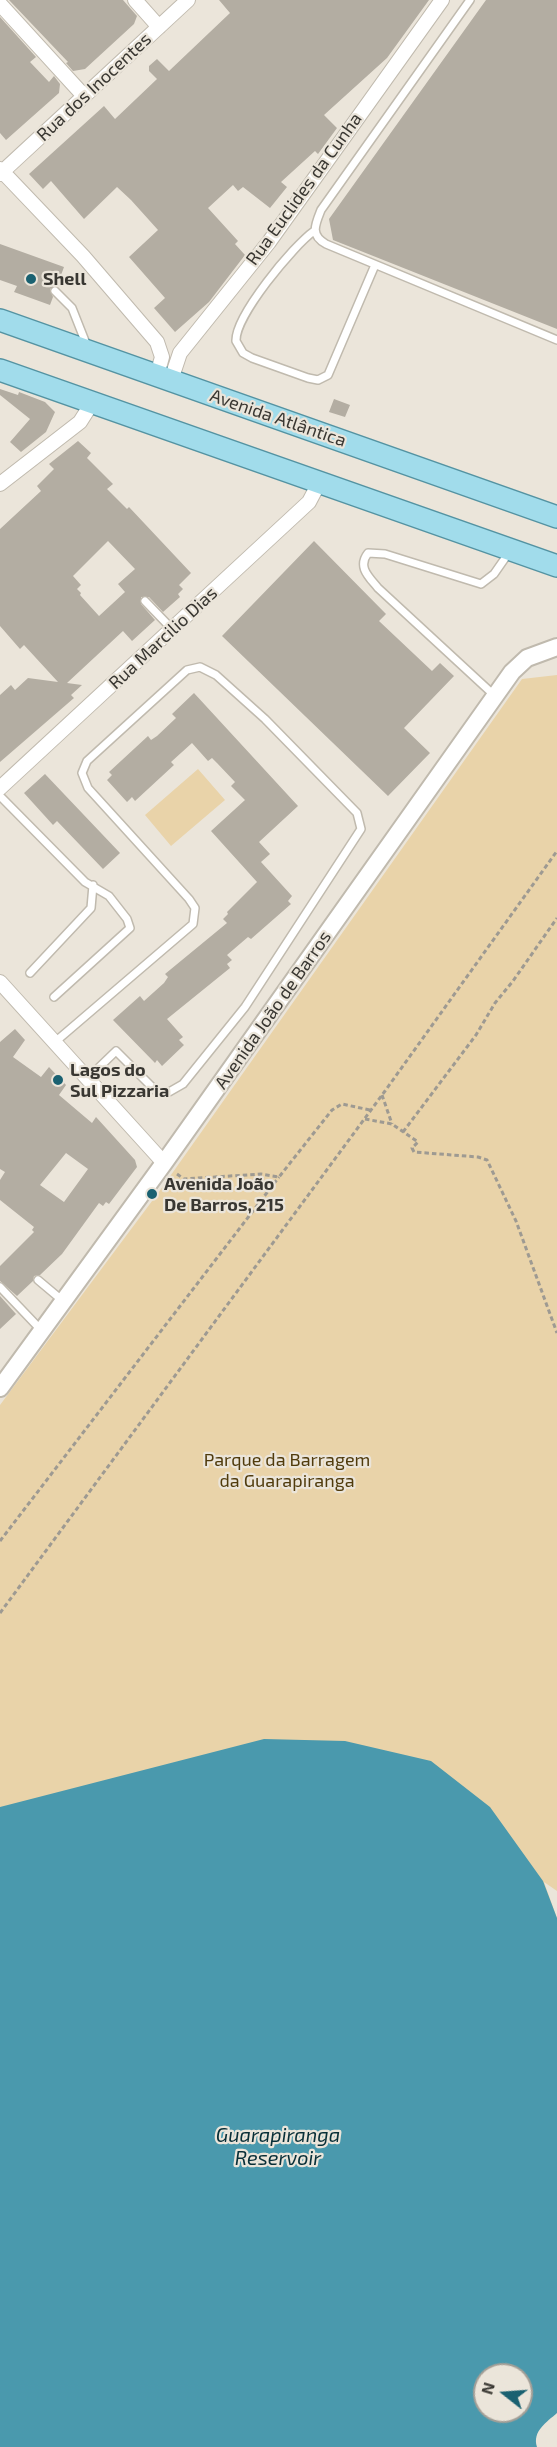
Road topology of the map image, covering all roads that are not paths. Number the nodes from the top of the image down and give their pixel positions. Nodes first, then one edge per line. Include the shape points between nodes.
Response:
1 (135, 0) edge
2 (188, 0) edge
3 (442, 0) edge
4 (470, 0) edge
5 (0, 3) edge
6 (159, 27) junction
7 (84, 96) junction
8 (1, 171) edge
9 (314, 231) junction
10 (375, 265) junction
11 (55, 291) dead end
12 (0, 320) edge
13 (557, 340) edge
14 (89, 351) junction
15 (0, 370) edge
16 (164, 378) junction
17 (92, 403) junction
18 (319, 483) junction
19 (0, 484) edge
20 (557, 516) edge
21 (511, 550) junction
22 (557, 566) edge
23 (145, 602) dead end
24 (172, 629) junction
25 (557, 647) edge
26 (495, 696) junction
27 (0, 788) edge
28 (0, 796) edge
29 (93, 885) junction
30 (30, 973) dead end
31 (0, 982) edge
32 (54, 997) dead end
33 (58, 1040) junction
34 (90, 1076) junction
35 (164, 1163) junction
36 (38, 1280) dead end
37 (0, 1287) edge
38 (63, 1301) junction
39 (42, 1331) junction
40 (0, 1388) edge

1 - 6 street
2 - 6 street, Rua dos Inocentes
3 - 16 street, Rua Euclides da Cunha via 269,242
4 - 9 lane via 321,210
5 - 7 street
6 - 7 street, Rua dos Inocentes
7 - 8 street, Rua dos Inocentes
8 - 16 street via 83,256 157,342
9 - 10 lane via 316,239
9 - 10 lane via 287,255 239,323 236,341 243,353 308,378 318,380 328,375
10 - 13 lane
11 - 14 lane via 72,308
12 - 14 main road, Avenida Atlântica
14 - 16 main road, Avenida Atlântica
15 - 17 main road
16 - 20 main road, Avenida Atlântica
17 - 18 main road
17 - 19 street via 80,422
18 - 21 main road
18 - 24 street, Rua Marcilio Dias via 309,502
21 - 22 main road
21 - 26 lane via 494,574 481,584 386,554 368,553 363,564 364,572 400,609
23 - 24 lane
24 - 27 street, Rua Marcilio Dias
25 - 26 street, Avenida João de Barros via 527,658
26 - 35 street, Avenida João de Barros
28 - 29 lane via 85,882
29 - 30 lane via 92,908
29 - 32 lane via 109,896 127,919 129,928
31 - 33 street
33 - 34 street
33 - 34 lane via 193,924 195,908 189,899 88,788 82,773 87,760 187,670 206,669 265,719 357,813 361,829 245,1007 183,1084 169,1092 157,1092 116,1051
34 - 35 street
35 - 38 street, Avenida João de Barros
36 - 38 lane
37 - 39 lane
38 - 39 street, Avenida João de Barros
39 - 40 street, Avenida João de Barros

